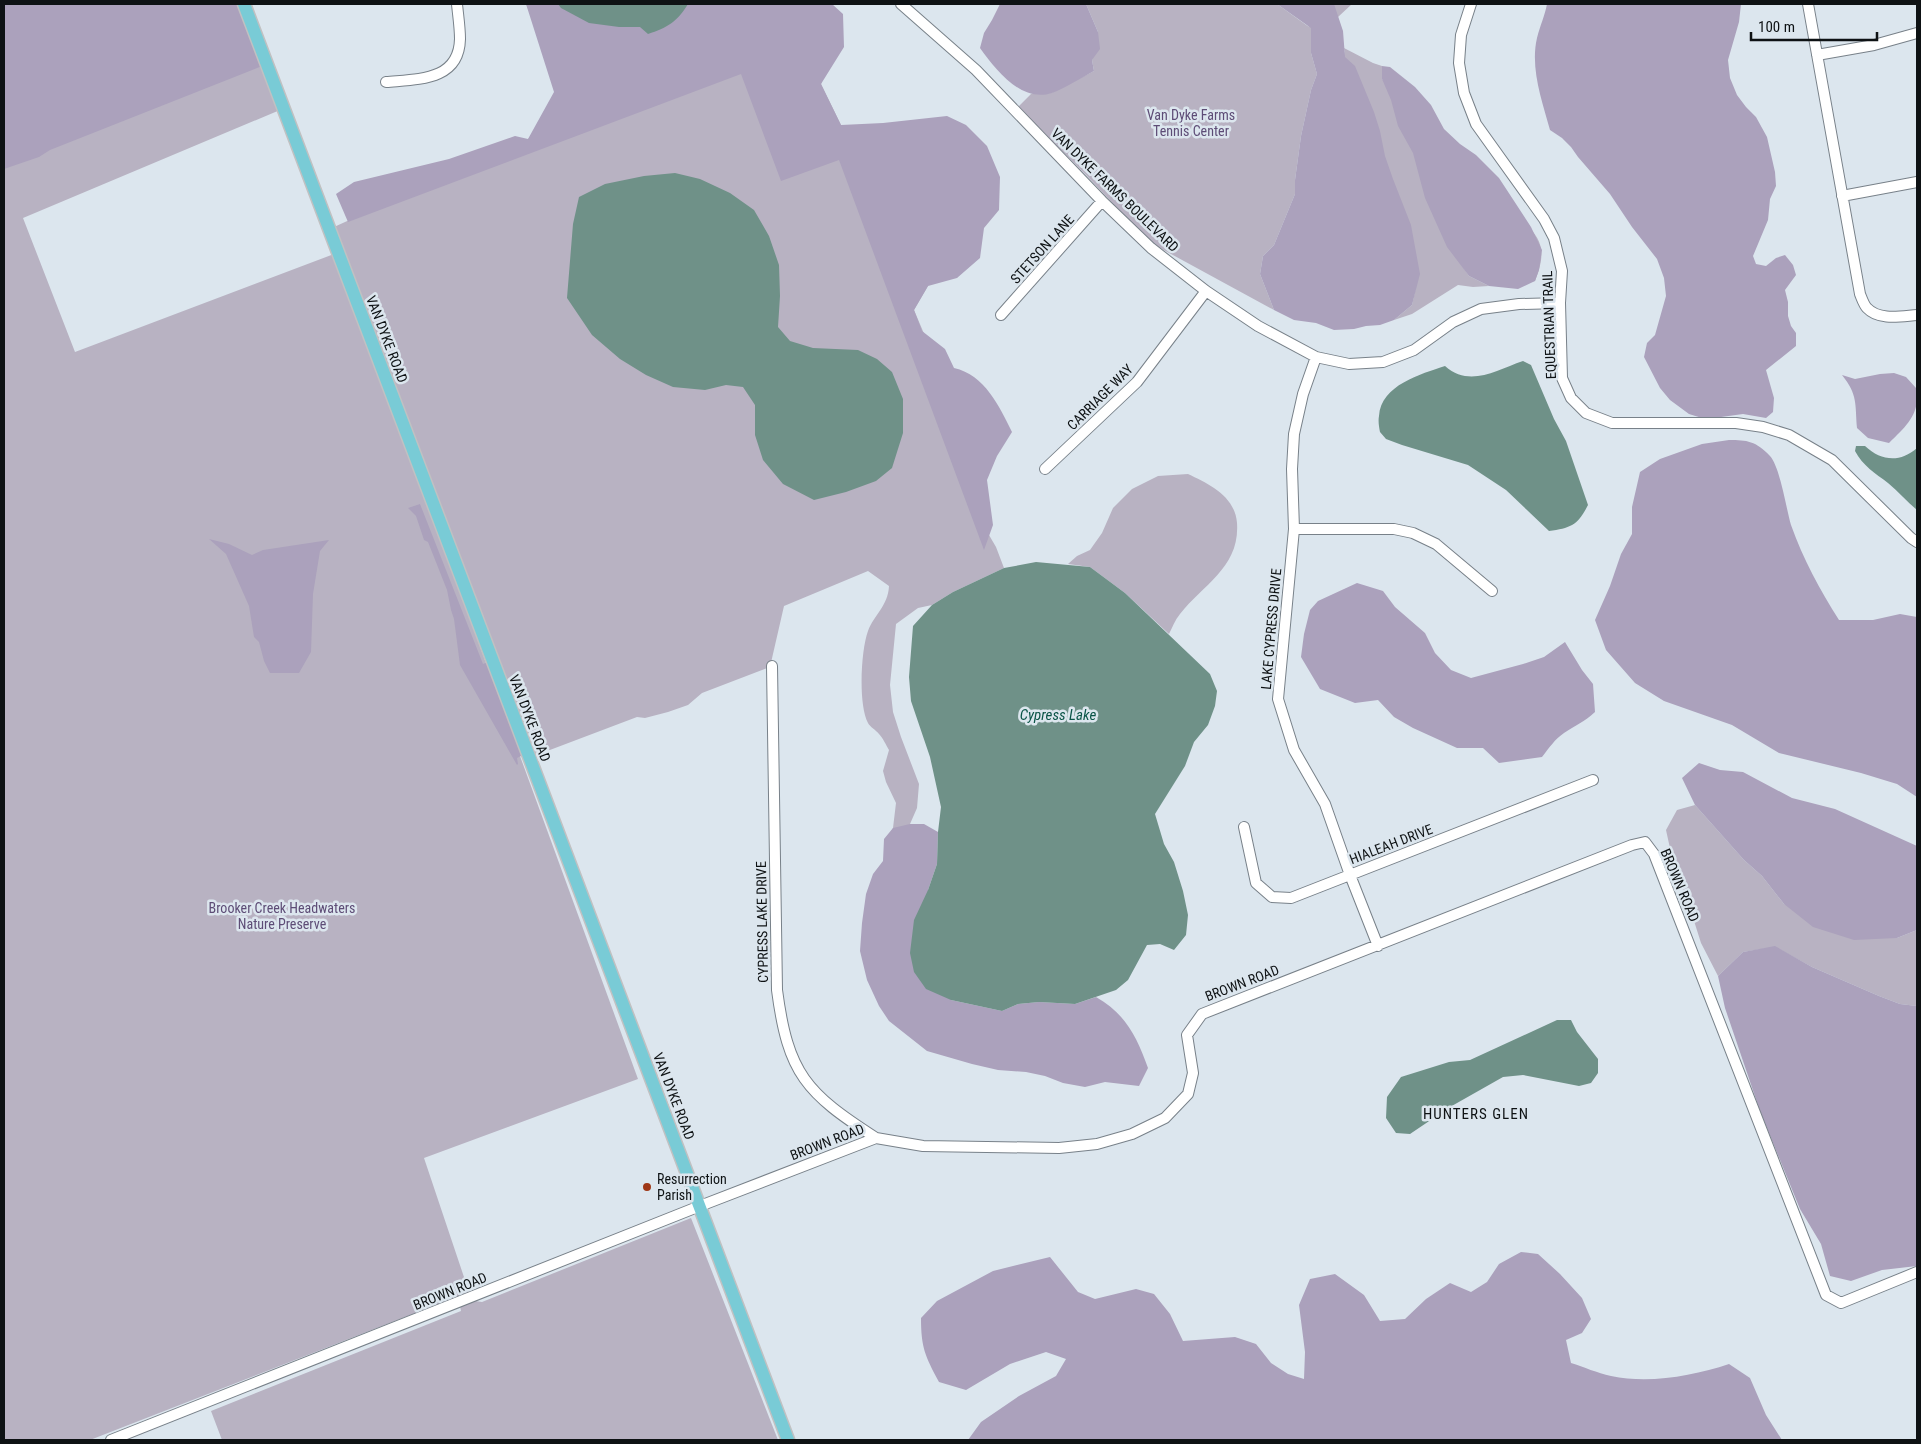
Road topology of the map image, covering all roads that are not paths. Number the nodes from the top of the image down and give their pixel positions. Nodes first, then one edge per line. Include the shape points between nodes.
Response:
1 (244, 4) edge
2 (457, 4) edge
3 (901, 4) edge
4 (1471, 4) edge
5 (1808, 4) edge
6 (1917, 33) edge
7 (1817, 55) junction
8 (386, 82) dead end
9 (1917, 182) edge
10 (1842, 196) junction
11 (1102, 201) junction
12 (1206, 291) junction
13 (1560, 303) junction
14 (1917, 314) edge
15 (1001, 315) dead end
16 (1316, 358) junction
17 (1045, 469) dead end
18 (1294, 529) junction
19 (1917, 542) edge
20 (1492, 591) dead end
21 (772, 666) dead end
22 (1593, 780) dead end
23 (1244, 827) dead end
24 (1350, 875) junction
25 (1378, 946) junction
26 (876, 1138) junction
27 (700, 1206) junction
28 (1917, 1272) edge
29 (111, 1440) edge
30 (788, 1440) edge

1 - 27 main road, VAN DYKE ROAD
2 - 8 street via 460,40 456,57 448,68 435,77
3 - 11 street, VAN DYKE FARMS BOULEVARD via 976,70
4 - 13 street, EQUESTRIAN TRAIL via 1461,35 1459,63 1464,94 1476,124 1554,238 1562,271
5 - 7 street
6 - 7 street
7 - 10 street
9 - 10 street
10 - 14 street via 1860,294 1867,308 1887,316
11 - 12 street, VAN DYKE FARMS BOULEVARD via 1151,248
11 - 15 street, STETSON LANE
12 - 16 street, VAN DYKE FARMS BOULEVARD via 1258,326
12 - 17 street, CARRIAGE WAY via 1137,382
13 - 16 street, VAN DYKE FARMS BOULEVARD via 1481,309 1453,322 1414,350 1383,362 1349,364
13 - 19 street, EQUESTRIAN TRAIL via 1562,378 1571,398 1586,413 1612,422 1736,423 1789,435 1832,460
16 - 18 street, LAKE CYPRESS DRIVE via 1294,434
18 - 20 street via 1394,529 1413,533 1436,544
18 - 24 street, LAKE CYPRESS DRIVE via 1278,699 1294,750 1325,804
21 - 26 street, CYPRESS LAKE DRIVE via 777,990 781,1023 793,1062 804,1080 835,1110
22 - 24 street, HIALEAH DRIVE
23 - 24 street, HIALEAH DRIVE via 1256,883 1272,897 1291,898
24 - 25 street, LAKE CYPRESS DRIVE
25 - 26 street, BROWN ROAD via 1202,1014 1187,1035 1193,1073 1188,1094 1165,1118 1132,1134 1097,1144 1059,1148 923,1146
25 - 28 street, BROWN ROAD via 1645,842 1654,854 1826,1295 1841,1303
26 - 27 street, BROWN ROAD
27 - 29 street, BROWN ROAD
27 - 30 main road, VAN DYKE ROAD

